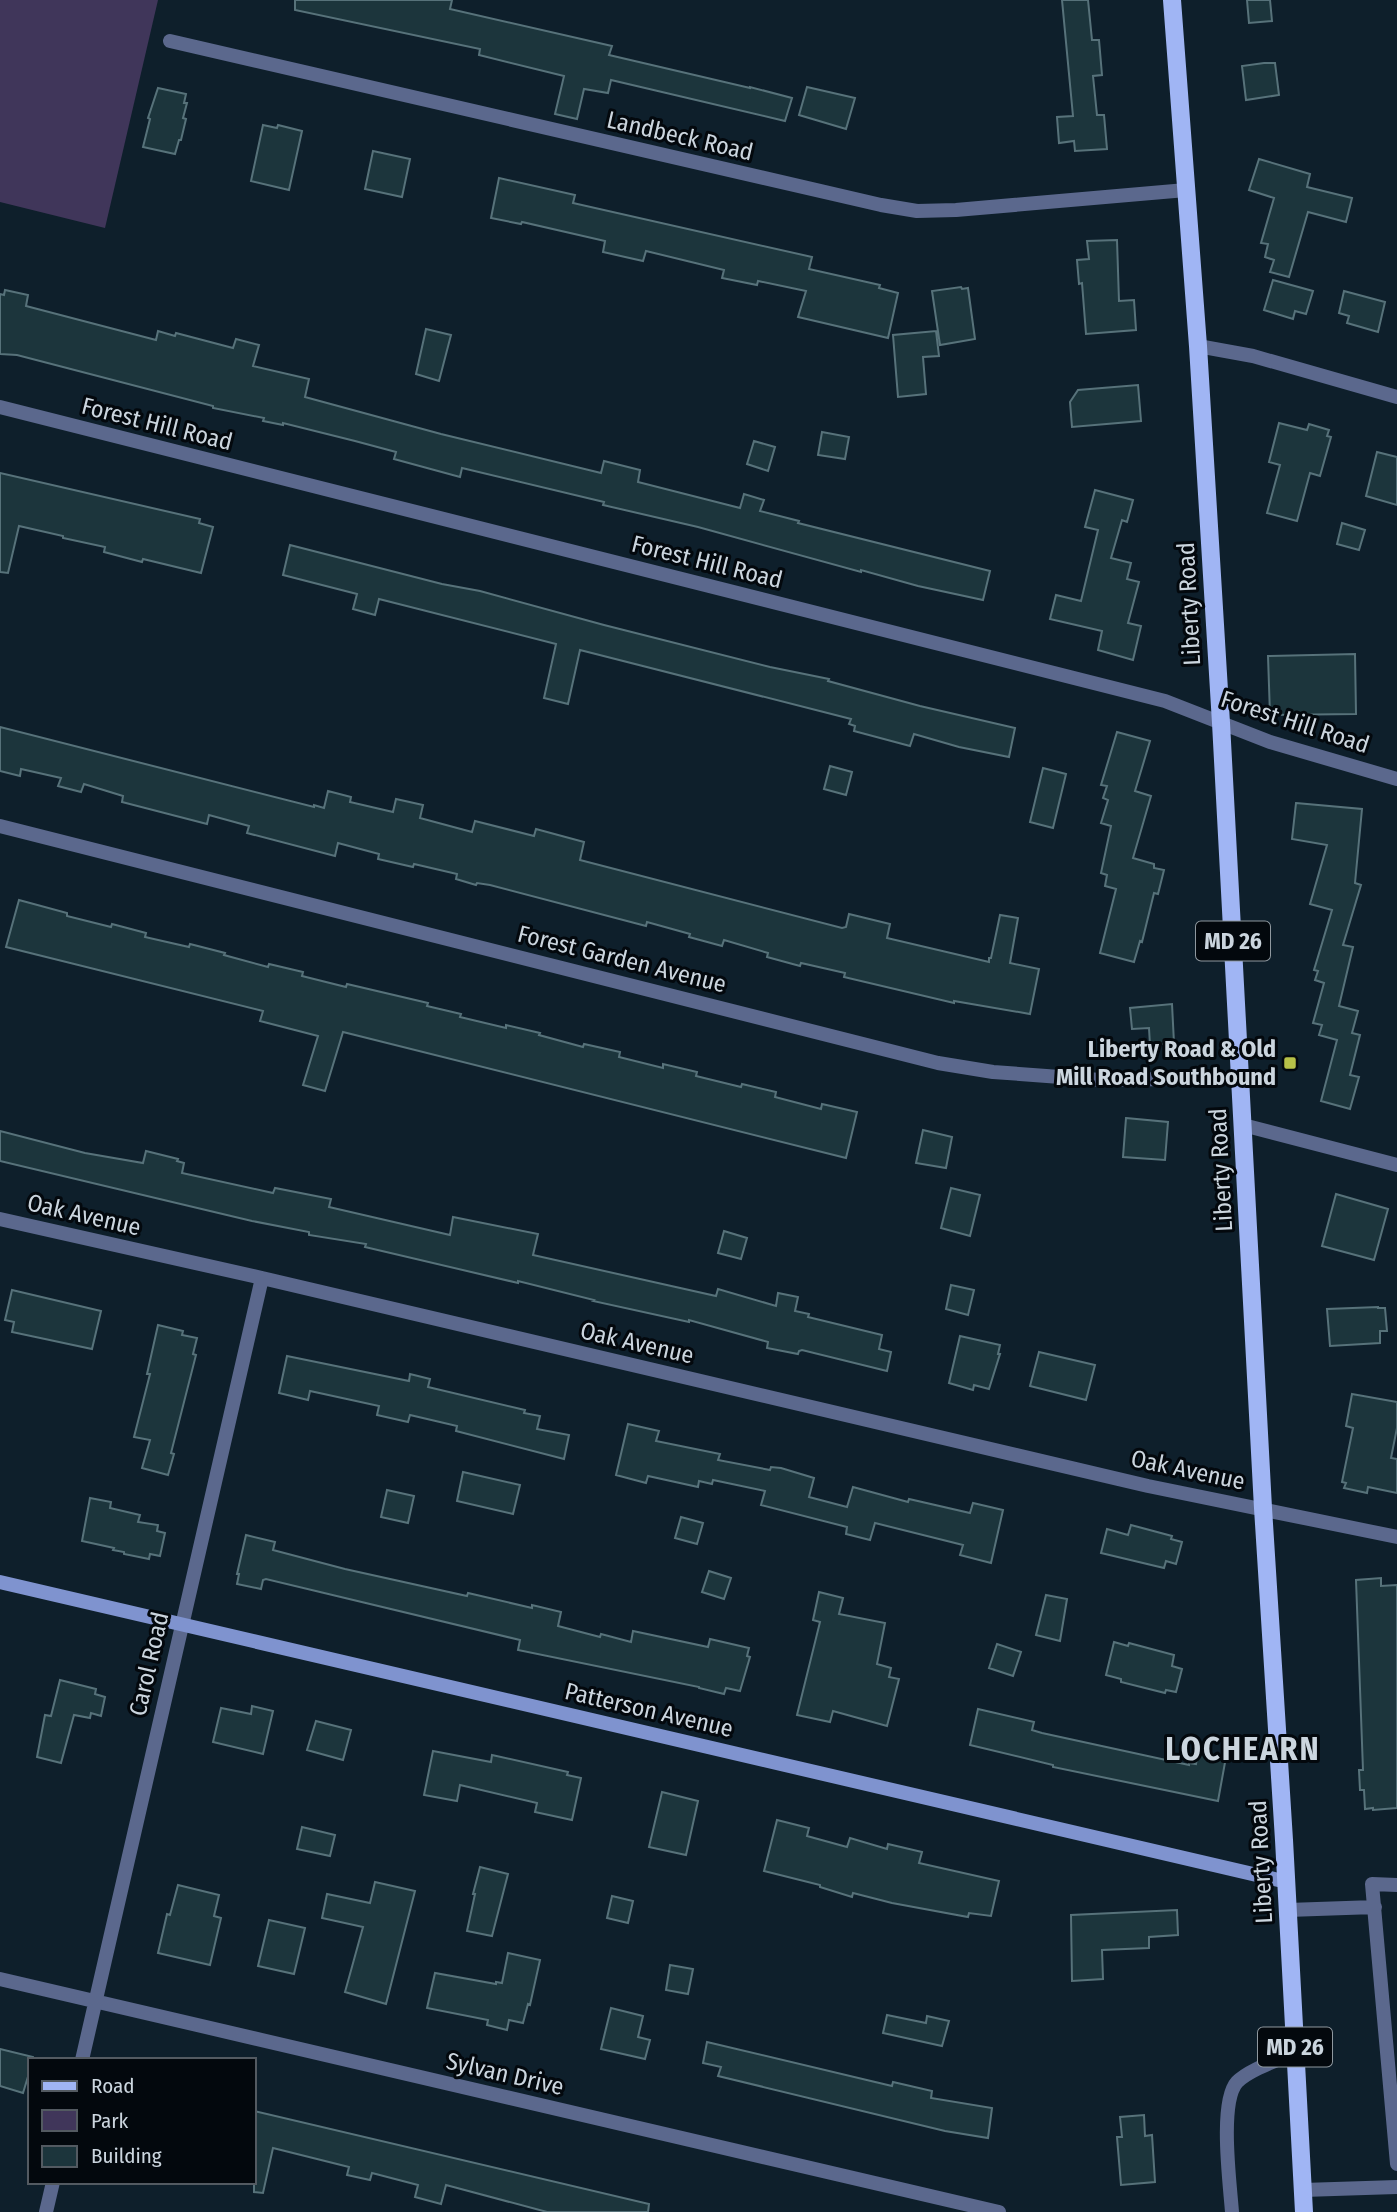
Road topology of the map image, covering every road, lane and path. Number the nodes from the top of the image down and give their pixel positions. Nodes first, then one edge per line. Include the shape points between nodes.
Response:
1 (1172, 0) edge
2 (170, 41) dead end
3 (1186, 190) junction
4 (1198, 346) junction
5 (1397, 397) edge
6 (0, 407) edge
7 (1221, 723) junction
8 (1397, 779) edge
9 (0, 826) edge
10 (1240, 1078) junction
11 (1243, 1125) junction
12 (1397, 1165) edge
13 (0, 1219) edge
14 (262, 1278) junction
15 (1263, 1508) junction
16 (1397, 1537) edge
17 (0, 1582) edge
18 (181, 1625) junction
19 (1287, 1882) junction
20 (1397, 1885) edge
21 (1375, 1907) junction
22 (1288, 1910) junction
23 (0, 1979) edge
24 (96, 2002) junction
25 (1296, 2052) junction
26 (82, 2058) edge
27 (1397, 2155) edge
28 (53, 2184) edge
29 (1397, 2187) edge
30 (1303, 2190) junction
31 (46, 2212) edge
32 (999, 2212) edge
33 (1232, 2212) edge
34 (1304, 2212) edge

1 - 3 main road, Liberty Road / MD 26
2 - 3 street, Landbeck Road via 917,211
3 - 4 main road, Liberty Road / MD 26
4 - 5 street via 1253,356
4 - 7 main road, Liberty Road / MD 26
6 - 7 street, Forest Hill Road via 1165,701
7 - 8 street, Forest Hill Road
7 - 10 main road, Liberty Road / MD 26
9 - 10 street, Forest Garden Avenue via 938,1063 1088,1079
10 - 11 main road, Liberty Road / MD 26
11 - 12 street
11 - 15 main road, Liberty Road / MD 26
13 - 14 street, Oak Avenue
14 - 15 street, Oak Avenue via 1148,1486
14 - 18 street, Carol Road
15 - 16 street, Oak Avenue
15 - 19 main road, Liberty Road / MD 26
17 - 18 main road, Patterson Avenue
18 - 19 main road, Patterson Avenue
18 - 24 street, Carol Road
19 - 22 main road, Liberty Road / MD 26
20 - 21 street via 1373,1884
21 - 22 street
21 - 27 street
22 - 25 main road, Liberty Road / MD 26
23 - 24 street, Sylvan Drive
24 - 26 street, Carol Road
24 - 32 street, Sylvan Drive
25 - 30 main road, Liberty Road / MD 26
25 - 33 street via 1244,2076 1235,2085 1227,2121
28 - 31 street
29 - 30 street
30 - 34 main road, Liberty Road / MD 26

